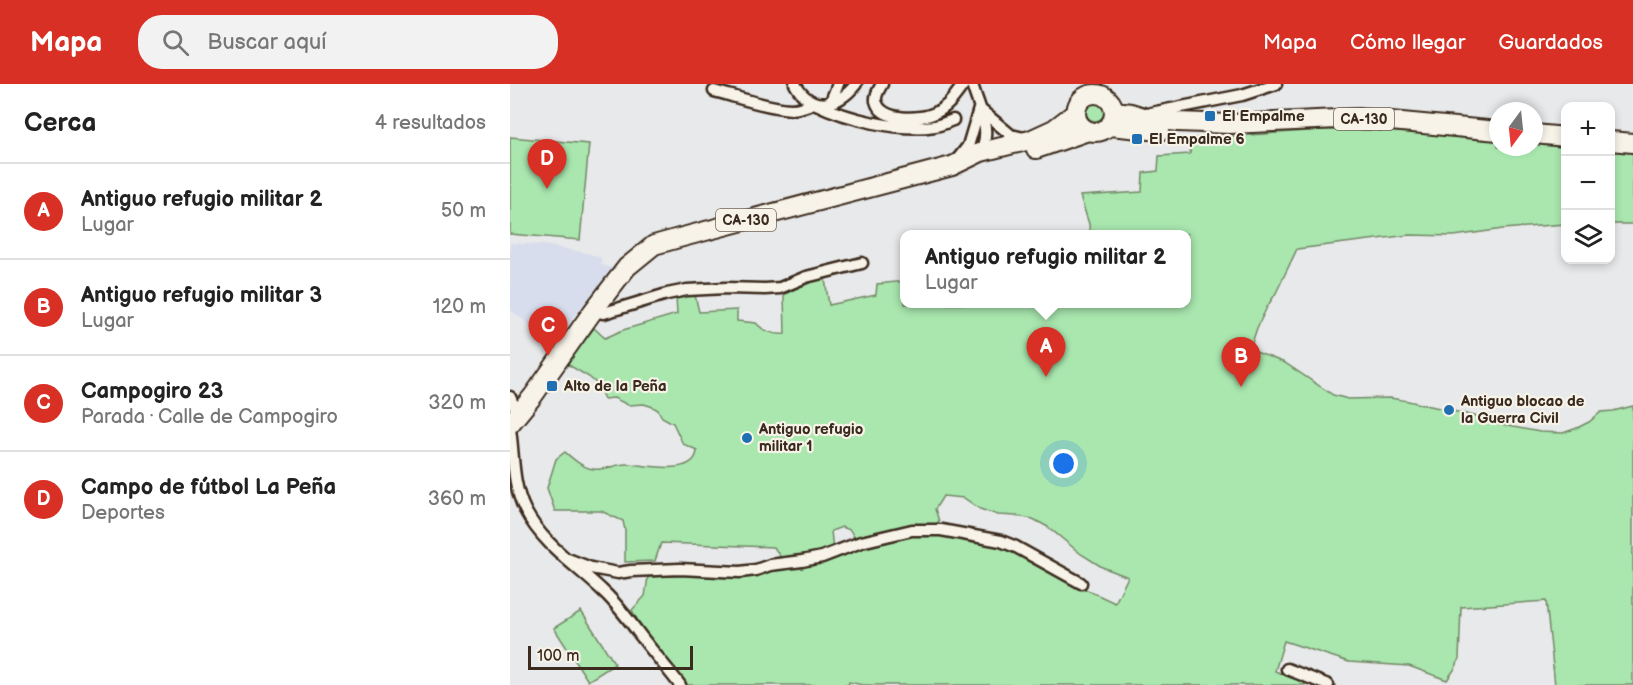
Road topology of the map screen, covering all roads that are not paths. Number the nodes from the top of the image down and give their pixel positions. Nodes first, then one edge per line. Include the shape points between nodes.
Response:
1 (795, 84) edge
2 (838, 84) edge
3 (856, 84) edge
4 (882, 84) edge
5 (964, 84) edge
6 (972, 84) edge
7 (1276, 84) edge
8 (1092, 90) edge
9 (714, 91) dead end
10 (831, 101) junction
11 (814, 103) junction
12 (979, 109) junction
13 (1076, 113) junction
14 (1168, 115) junction
15 (1121, 119) junction
16 (953, 120) dead end
17 (1230, 124) junction
18 (1054, 129) junction
19 (1489, 130) edge
20 (1088, 131) junction
21 (1543, 135) edge
22 (1561, 137) edge
23 (1615, 141) edge
24 (1633, 143) edge
25 (981, 152) junction
26 (958, 166) junction
27 (862, 263) dead end
28 (593, 311) junction
29 (512, 416) edge
30 (565, 558) junction
31 (1081, 583) dead end
32 (1287, 669) dead end
33 (680, 685) edge
34 (1328, 685) edge

1 - 11 street via 801,95
2 - 10 street
3 - 10 street via 842,98
4 - 5 street via 877,93 878,106 911,119 936,113 951,102
6 - 12 street
7 - 14 street
8 - 13 main road, CA-130 via 1078,103
8 - 15 main road, CA-130 via 1108,98
9 - 11 street via 790,109
10 - 11 street
11 - 16 street via 832,112 901,128 936,126
12 - 18 street via 1016,137
12 - 25 street via 986,131
12 - 26 street
13 - 18 main road, CA-130
13 - 20 main road via 1077,120
14 - 15 main road, CA-130
14 - 17 main road, CA-130
15 - 17 main road, CA-130 via 1162,131
15 - 20 main road, CA-130 via 1103,130
17 - 19 main road, CA-130 via 1359,118
18 - 25 main road, CA-130 via 1030,140
20 - 26 main road, CA-130 via 984,163
21 - 22 main road
23 - 24 main road
25 - 26 main road, CA-130
26 - 28 main road, CA-130 via 654,245 627,267
27 - 28 street via 780,288 687,291 604,313
28 - 29 main road, CA-130 via 533,396
29 - 30 street via 513,467 525,509 541,534
30 - 31 street via 618,573 680,569 740,572 822,557 861,542 912,530 941,530 1001,541
30 - 33 street via 624,613
32 - 34 street

